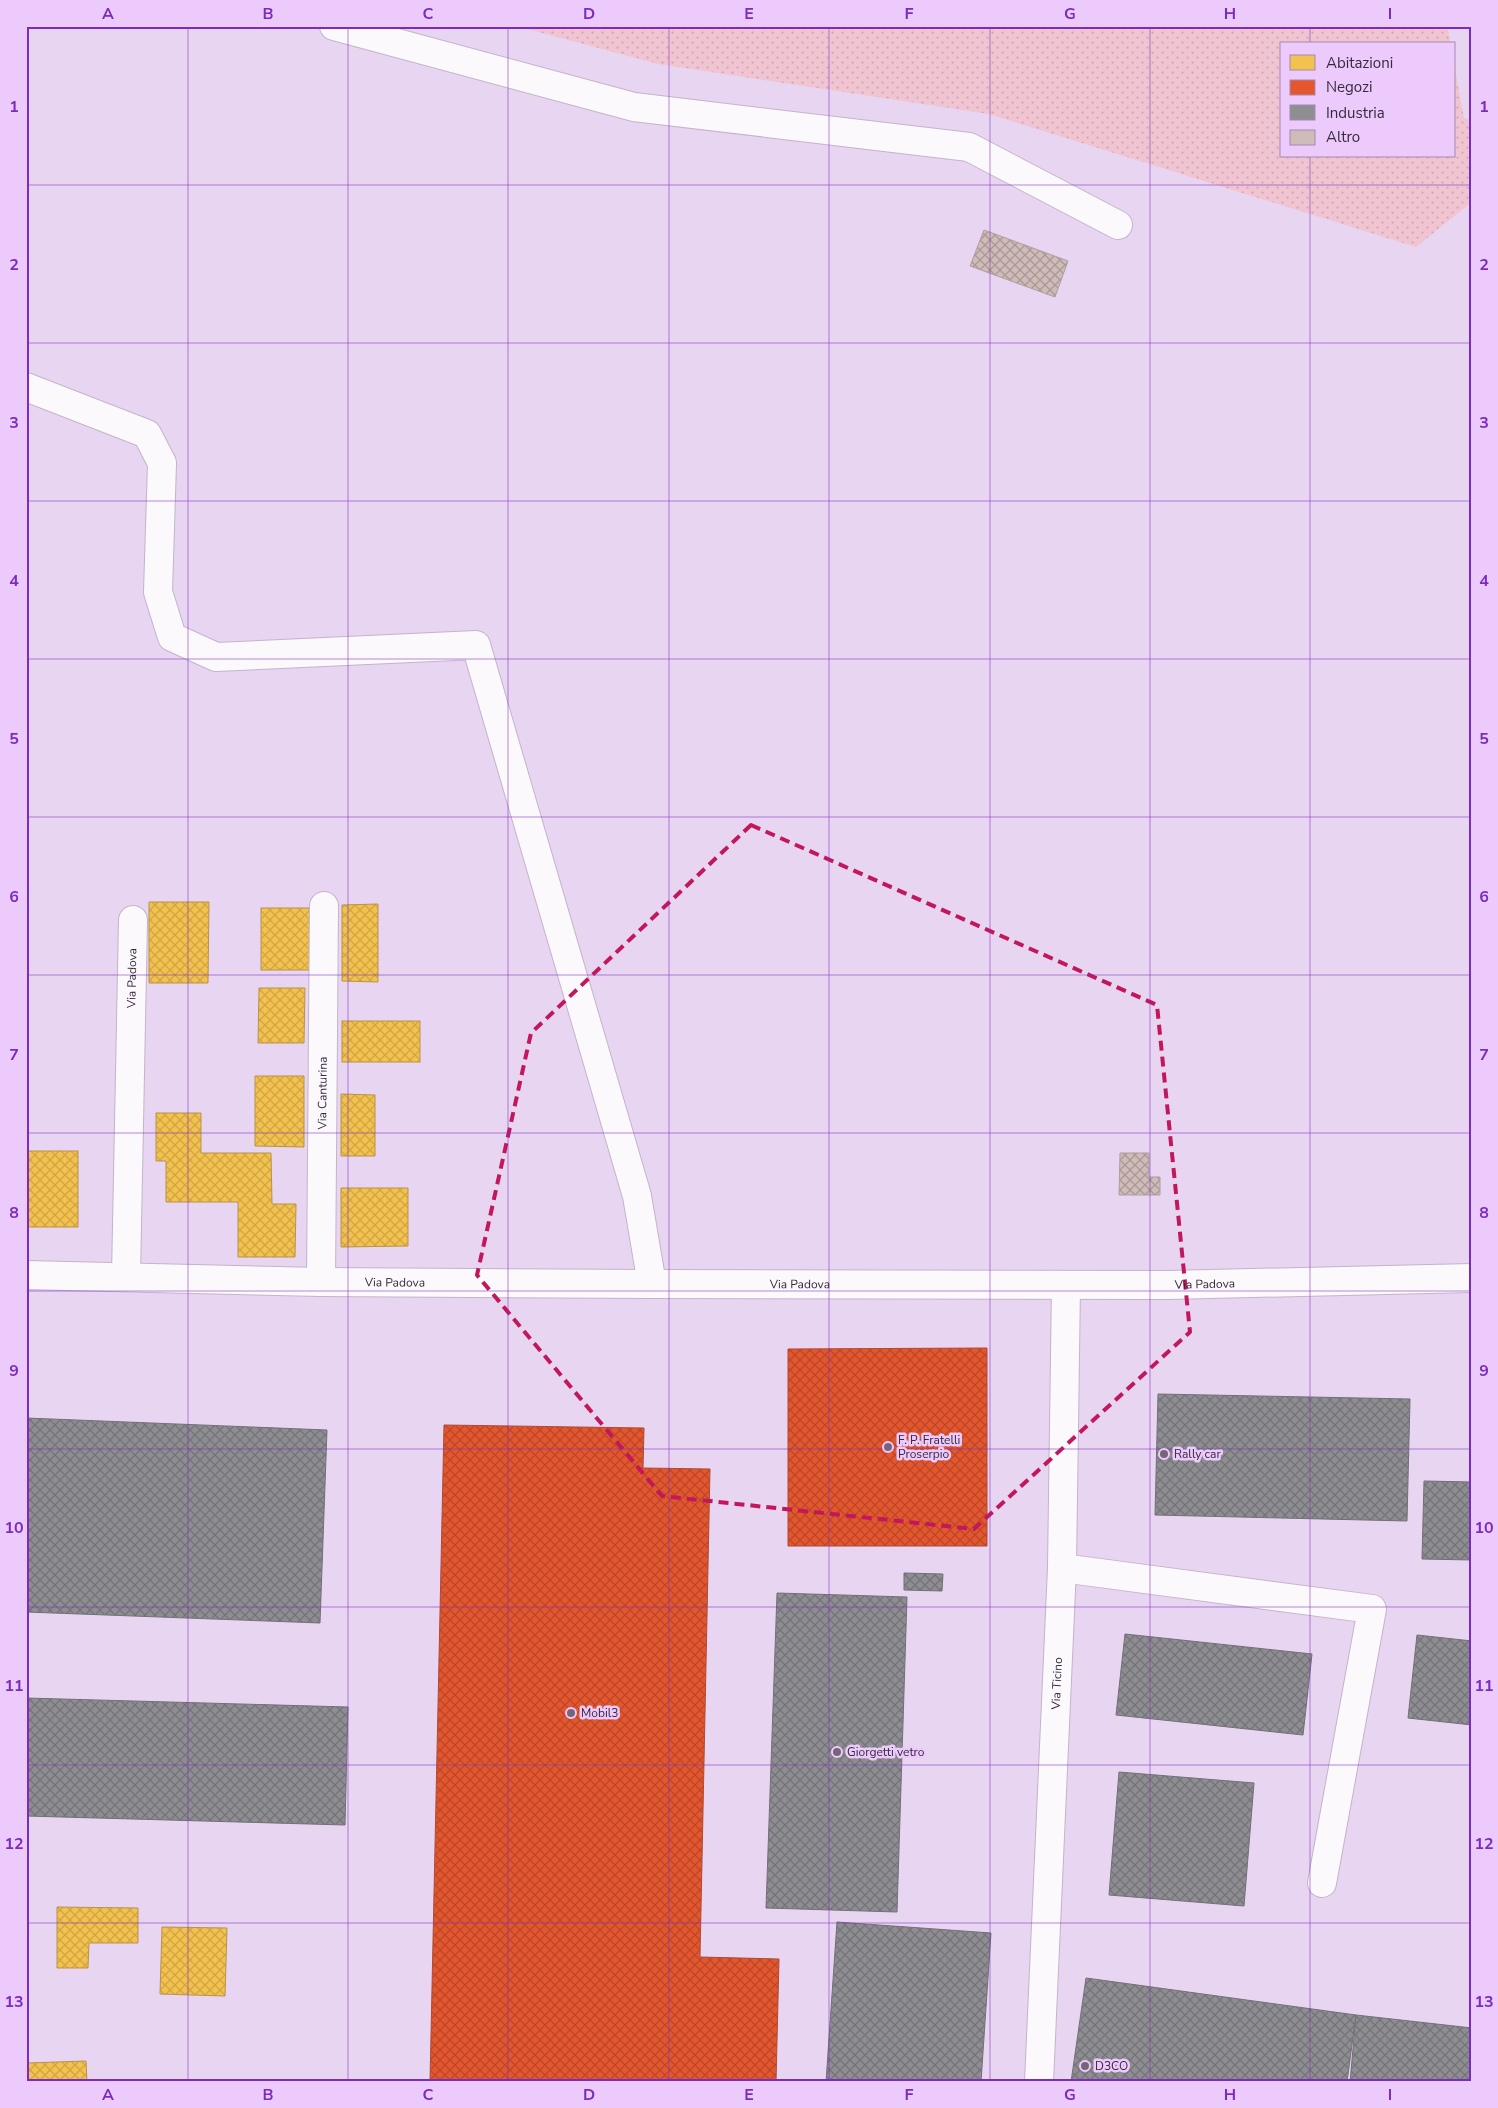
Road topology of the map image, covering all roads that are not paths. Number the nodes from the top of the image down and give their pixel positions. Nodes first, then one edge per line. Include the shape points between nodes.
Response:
1 (334, 26) edge
2 (1118, 224) dead end
3 (26, 387) edge
4 (324, 906) dead end
5 (133, 920) dead end
6 (26, 1275) edge
7 (126, 1277) junction
8 (1472, 1278) edge
9 (321, 1282) junction
10 (652, 1284) junction
11 (1066, 1285) junction
12 (1062, 1568) junction
13 (1322, 1883) dead end
14 (1039, 2082) edge

1 - 2 street via 634,107 969,147
3 - 10 street via 147,434 162,463 158,592 172,637 216,657 476,645 637,1196
4 - 9 street, Via Canturina
5 - 7 street, Via Padova
6 - 7 street, Via Padova
7 - 9 street, Via Padova
8 - 11 street, Via Padova
9 - 10 street, Via Padova
10 - 11 street, Via Padova
11 - 12 street, Via Ticino
12 - 13 street via 1372,1609
12 - 14 street, Via Ticino

